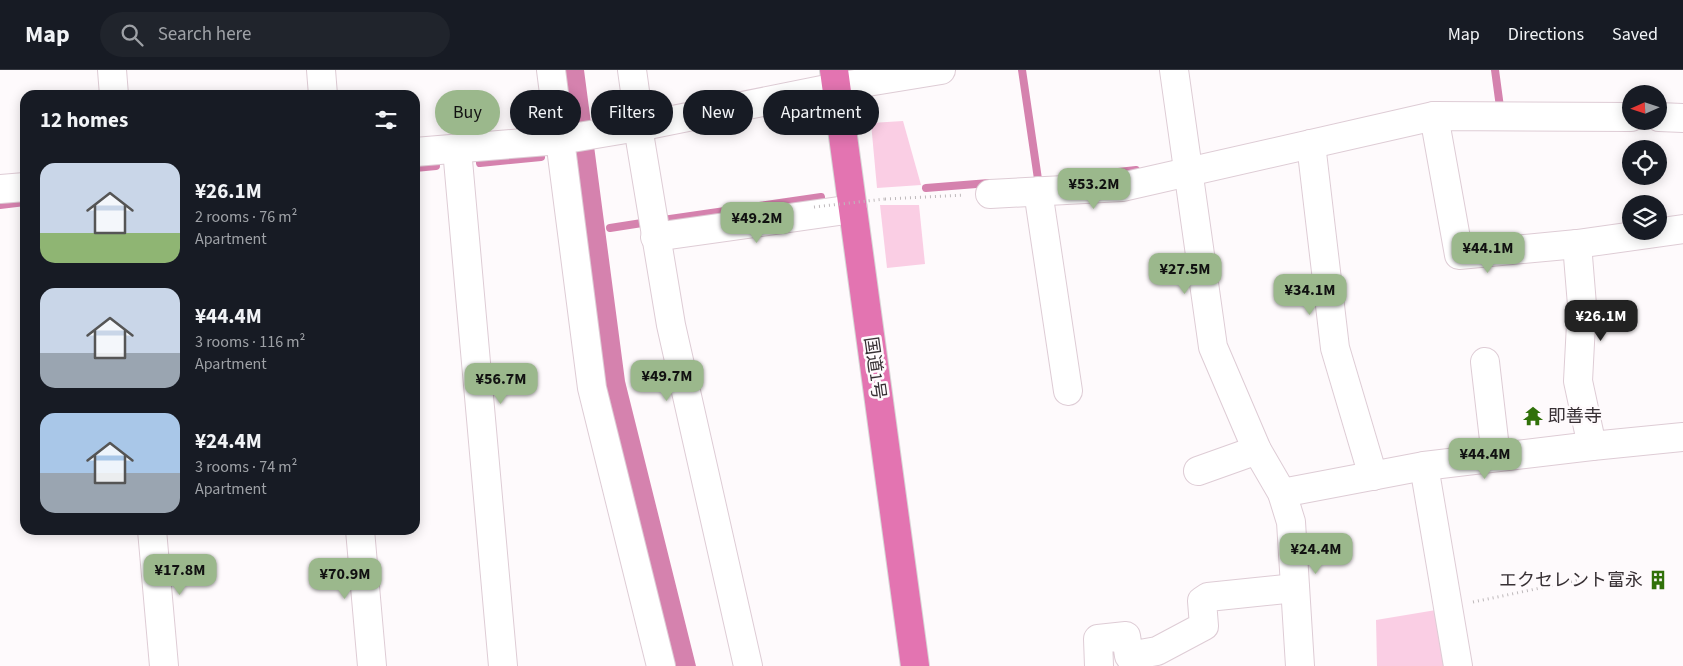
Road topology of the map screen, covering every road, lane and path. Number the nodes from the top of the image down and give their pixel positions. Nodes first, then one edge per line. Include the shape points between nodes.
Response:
1 (112, 70) edge
2 (321, 70) edge
3 (551, 70) edge
4 (632, 70) edge
5 (941, 70) edge
6 (1174, 70) edge
7 (836, 79) edge
8 (114, 90) edge
9 (323, 90) edge
10 (634, 90) edge
11 (1434, 116) junction
12 (1622, 117) edge
13 (1668, 118) edge
14 (1683, 118) edge
15 (673, 119) edge
16 (591, 135) edge
17 (640, 135) edge
18 (565, 139) junction
19 (1311, 144) junction
20 (457, 149) junction
21 (420, 152) edge
22 (1190, 171) junction
23 (20, 187) edge
24 (0, 189) edge
25 (1038, 191) junction
26 (990, 194) joint
27 (814, 208) dead end
28 (853, 209) junction
29 (1683, 229) edge
30 (655, 237) junction
31 (1577, 244) junction
32 (1486, 362) dead end
33 (1068, 391) dead end
34 (1683, 437) edge
35 (1592, 446) junction
36 (1257, 450) junction
37 (1496, 457) junction
38 (1424, 466) junction
39 (1198, 471) dead end
40 (1372, 476) junction
41 (1282, 493) junction
42 (152, 535) edge
43 (360, 535) edge
44 (1584, 579) dead end
45 (1295, 588) junction
46 (1448, 607) junction
47 (164, 666) edge
48 (372, 666) edge
49 (503, 666) edge
50 (661, 666) edge
51 (748, 666) edge
52 (915, 666) edge
53 (1099, 666) edge
54 (1300, 666) edge
55 (1458, 666) edge

1 - 8 street
2 - 9 street
3 - 18 street
4 - 10 street
5 - 7 street
6 - 22 street
7 - 15 street
7 - 28 highway, 国道1号
11 - 12 street
11 - 19 street
11 - 31 street via 1459,255
13 - 14 street
16 - 18 street
17 - 30 street
18 - 20 street
18 - 50 street via 592,388
19 - 22 street
19 - 40 street via 1335,348
20 - 21 street
20 - 49 street
22 - 25 street via 1122,187
22 - 36 street via 1213,347
23 - 24 street
25 - 26 street
25 - 33 street
26 - 27 path, bridge via 885,199
28 - 30 street
28 - 52 highway, 国道1号
29 - 31 street
30 - 51 street via 671,325
31 - 35 street via 1582,306 1578,381
32 - 37 street
34 - 35 street
35 - 37 street
36 - 39 street
36 - 41 street
37 - 38 street
38 - 40 street
38 - 46 street
40 - 41 street
41 - 45 street via 1291,522
42 - 47 street
43 - 48 street
44 - 46 path
45 - 53 street via 1208,597 1202,601 1204,626 1157,651 1129,656 1126,636 1098,639
45 - 54 street
46 - 55 street

